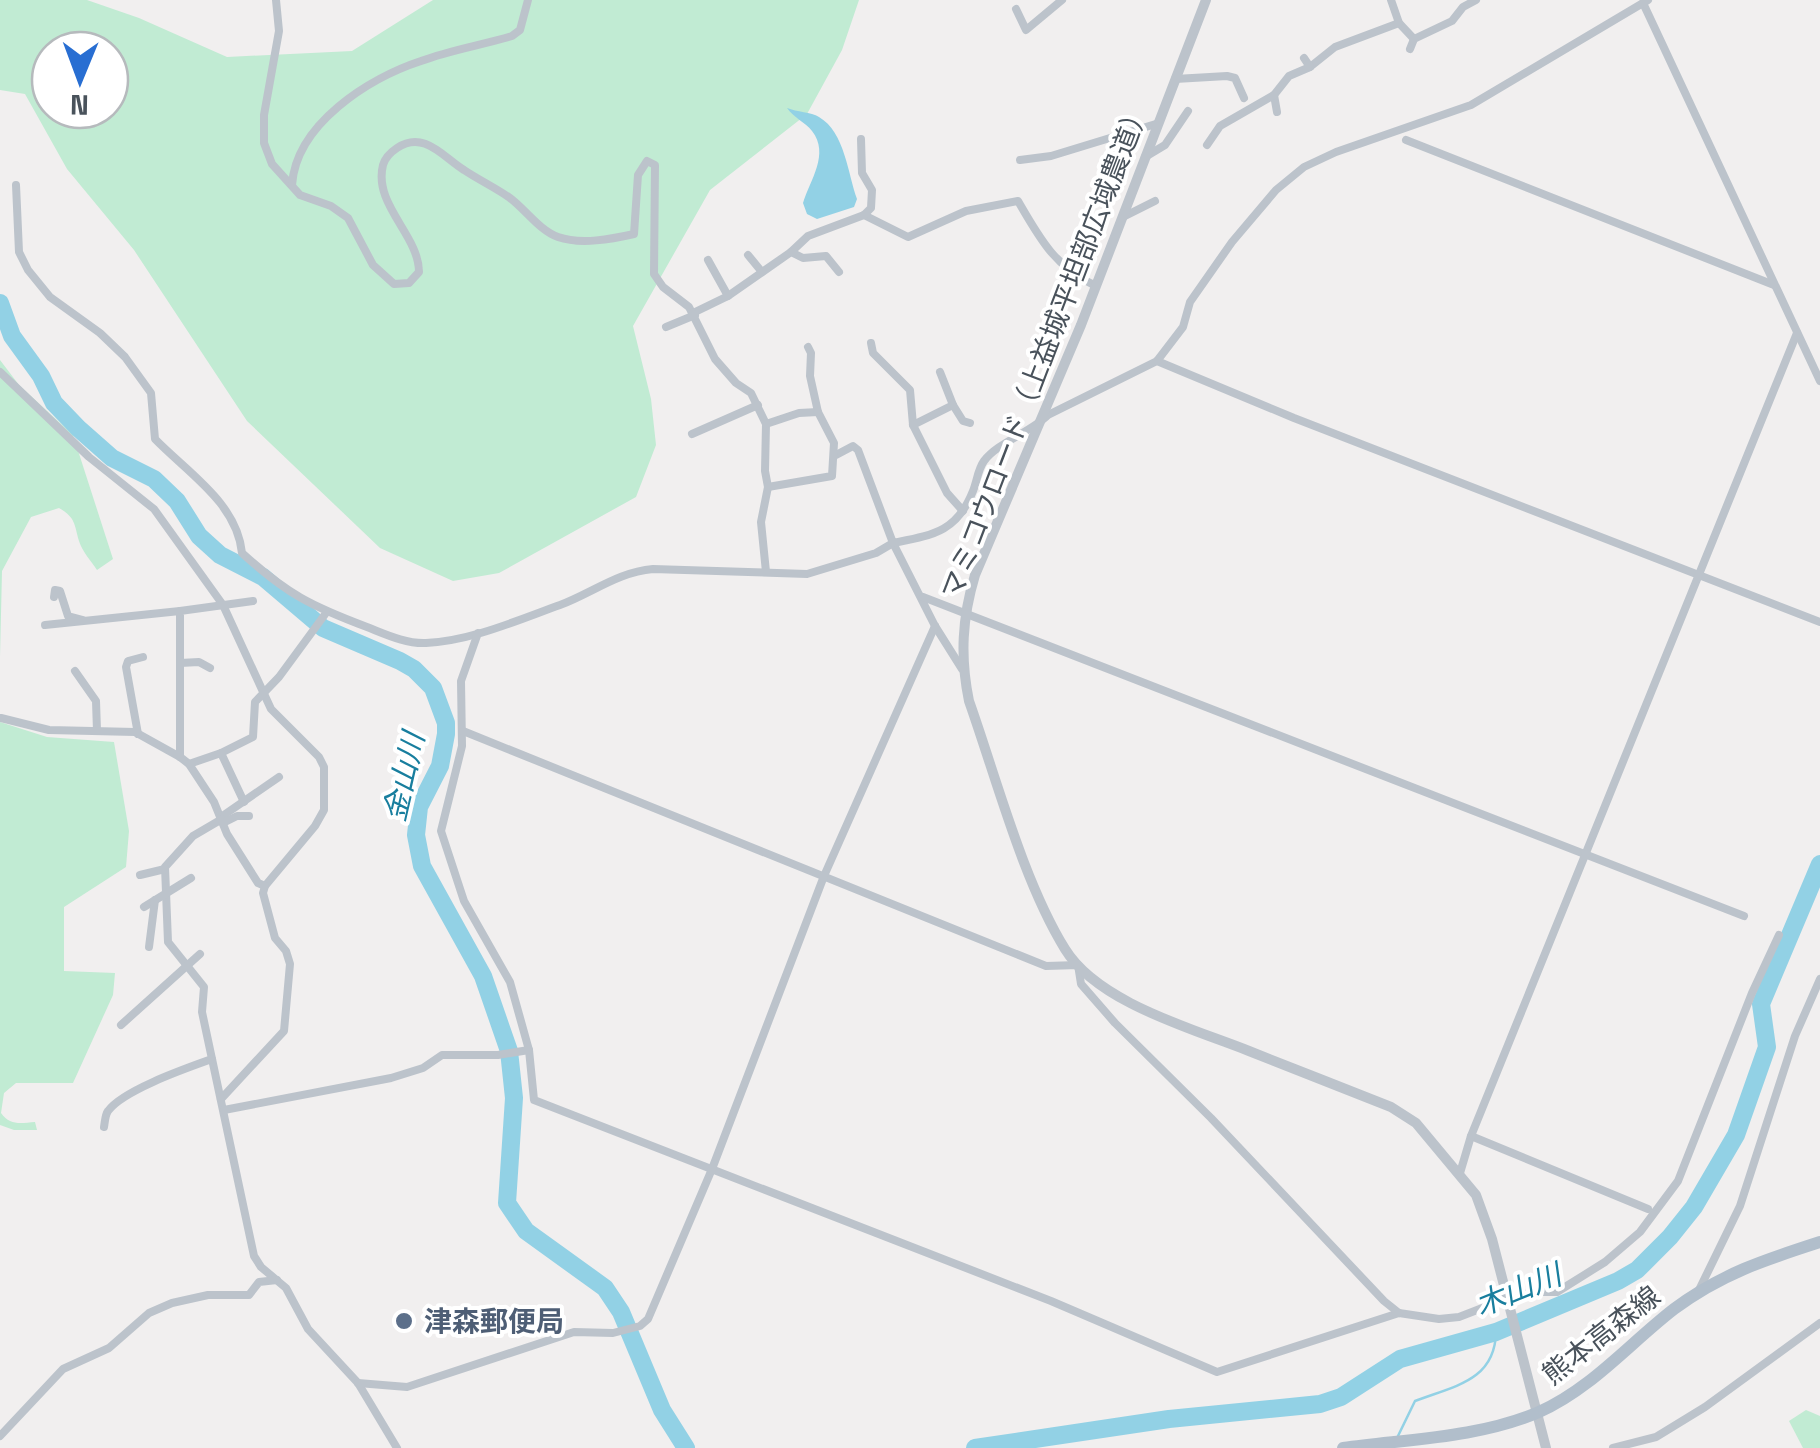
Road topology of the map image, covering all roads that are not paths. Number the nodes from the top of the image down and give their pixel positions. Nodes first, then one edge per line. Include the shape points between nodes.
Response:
1 (276, 0) edge
2 (528, 0) edge
3 (1062, 0) edge
4 (1206, 0) edge
5 (1391, 0) edge
6 (1476, 0) edge
7 (1645, 2) edge
8 (1459, 3) edge
9 (1016, 9) dead end
10 (1399, 22) junction
11 (1175, 79) junction
12 (1274, 95) junction
13 (1244, 98) dead end
14 (1188, 111) dead end
15 (1277, 112) dead end
16 (1158, 123) junction
17 (861, 139) dead end
18 (1406, 140) dead end
19 (1207, 145) dead end
20 (1146, 157) junction
21 (1020, 160) dead end
22 (16, 184) dead end
23 (292, 185) junction
24 (1155, 201) dead end
25 (864, 214) junction
26 (1122, 218) junction
27 (791, 252) junction
28 (748, 255) dead end
29 (708, 260) dead end
30 (762, 272) junction
31 (839, 272) dead end
32 (1774, 285) junction
33 (1096, 286) junction
34 (728, 296) junction
35 (694, 314) junction
36 (666, 326) dead end
37 (1797, 333) junction
38 (871, 343) dead end
39 (808, 347) dead end
40 (1157, 361) junction
41 (0, 372) edge
42 (940, 372) dead end
43 (1820, 381) edge
44 (953, 405) junction
45 (758, 406) junction
46 (818, 412) junction
47 (970, 423) dead end
48 (766, 424) junction
49 (914, 425) junction
50 (1035, 428) junction
51 (692, 434) dead end
52 (836, 455) junction
53 (768, 488) junction
54 (964, 511) junction
55 (893, 544) junction
56 (766, 572) junction
57 (1698, 575) junction
58 (54, 597) dead end
59 (923, 597) junction
60 (252, 601) dead end
61 (223, 605) junction
62 (180, 610) junction
63 (964, 611) junction
64 (326, 613) junction
65 (87, 621) junction
66 (1820, 622) edge
67 (44, 626) dead end
68 (935, 626) junction
69 (478, 633) junction
70 (143, 657) dead end
71 (180, 663) junction
72 (210, 668) dead end
73 (963, 669) junction
74 (75, 671) dead end
75 (265, 692) junction
76 (1, 718) edge
77 (97, 731) junction
78 (463, 731) junction
79 (138, 734) junction
80 (222, 752) junction
81 (180, 757) junction
82 (189, 764) junction
83 (279, 776) dead end
84 (244, 802) junction
85 (250, 816) dead end
86 (222, 820) junction
87 (1587, 852) junction
88 (165, 869) junction
89 (140, 874) dead end
90 (824, 876) junction
91 (192, 878) dead end
92 (265, 886) junction
93 (168, 890) junction
94 (154, 900) junction
95 (144, 908) dead end
96 (1744, 916) dead end
97 (1779, 935) dead end
98 (149, 947) dead end
99 (200, 954) dead end
100 (1078, 965) junction
101 (188, 967) junction
102 (1820, 979) edge
103 (121, 1024) dead end
104 (526, 1051) junction
105 (212, 1059) junction
106 (222, 1099) junction
107 (224, 1110) junction
108 (104, 1127) dead end
109 (1472, 1136) junction
110 (712, 1169) junction
111 (1460, 1172) junction
112 (1648, 1210) dead end
113 (1820, 1242) edge
114 (277, 1280) junction
115 (1698, 1292) junction
116 (1509, 1303) junction
117 (1399, 1313) junction
118 (1820, 1324) edge
119 (358, 1382) junction
120 (1539, 1412) junction
121 (0, 1436) edge
122 (1430, 1444) edge
123 (397, 1448) edge
124 (1343, 1448) edge
125 (1546, 1448) edge
126 (1613, 1448) edge

1 - 23 street via 279,32 264,143
2 - 23 street via 512,36 420,61 338,107 303,151
3 - 9 street via 1026,30
4 - 11 street, マミコウロード（上益城平坦部広域農道）
5 - 10 street
6 - 8 street
7 - 32 street
7 - 40 street via 1471,105 1304,167 1232,242
8 - 10 street via 1452,21 1412,44
10 - 12 street via 1307,63
11 - 13 street via 1227,76
11 - 16 street, マミコウロード（上益城平坦部広域農道）
12 - 15 street
12 - 19 street via 1220,126
14 - 20 street via 1164,145
16 - 20 street, マミコウロード（上益城平坦部広域農道）
16 - 21 street
17 - 25 street via 862,173 873,199
18 - 32 street
20 - 26 street, マミコウロード（上益城平坦部広域農道）
22 - 64 street via 19,252 28,270 50,297 124,357 150,394 155,439 196,474 240,531 242,553
23 - 35 street via 300,195 340,210 372,265 394,284 409,283 419,260 383,182 383,164 404,144 434,147 560,238 634,234 638,175 647,161 655,165 654,274
24 - 26 street
25 - 27 street via 808,236
25 - 33 street via 908,237 966,211 1018,201 1069,274
26 - 33 street, マミコウロード（上益城平坦部広域農道）
27 - 30 street
27 - 31 street via 826,256
28 - 30 street
29 - 34 street
30 - 34 street
32 - 37 street
33 - 50 street, マミコウロード（上益城平坦部広域農道）
34 - 35 street
35 - 36 street
35 - 45 street via 715,360
37 - 43 street
37 - 57 street
38 - 49 street via 910,390
39 - 46 street
40 - 50 street via 1048,415
40 - 57 street
41 - 61 street via 154,509
42 - 44 street
44 - 47 street
44 - 49 street
45 - 48 street
45 - 51 street
46 - 48 street
46 - 52 street
48 - 53 street
49 - 54 street via 947,493
50 - 54 street via 984,461
50 - 63 street, マミコウロード（上益城平坦部広域農道）
52 - 53 street via 832,476
52 - 55 street via 858,450
53 - 56 street via 761,522
54 - 55 street via 934,535
55 - 56 street via 807,574
55 - 59 street
56 - 69 street via 630,571
57 - 66 street
57 - 87 street
58 - 65 street via 60,591 68,616
59 - 63 street
59 - 68 street
60 - 61 street
61 - 62 street
61 - 75 street
62 - 65 street
62 - 71 street
63 - 73 street, マミコウロード（上益城平坦部広域農道）
63 - 87 street
64 - 69 street via 426,643
64 - 75 street
65 - 67 street
68 - 73 street
68 - 90 street
69 - 78 street via 461,682
70 - 79 street via 126,667
71 - 72 street
71 - 81 street
73 - 100 street, マミコウロード（上益城平坦部広域農道） via 1038,894
74 - 77 street via 96,701
75 - 80 street via 255,702 253,736
75 - 92 street via 278,718 319,757 326,796 315,826
76 - 77 street via 49,730
77 - 79 street
78 - 90 street
78 - 104 street via 441,831 464,901 510,982
79 - 81 street
80 - 82 street
80 - 84 street
81 - 82 street
82 - 86 street
83 - 84 street
84 - 86 street
85 - 86 street
86 - 88 street via 193,836
86 - 92 street
87 - 96 street
87 - 109 street
88 - 89 street
88 - 93 street
90 - 100 street via 1046,966
90 - 110 street
91 - 93 street
92 - 106 street via 274,938 290,964 284,1031
93 - 94 street
93 - 101 street via 168,942
94 - 95 street
94 - 98 street
97 - 116 street via 1698,1137 1656,1212 1576,1281
99 - 101 street
100 - 111 street, マミコウロード（上益城平坦部広域農道） via 1152,1013 1391,1107 1416,1123
100 - 117 street via 1080,984 1115,1024
101 - 103 street
101 - 105 street via 204,987
102 - 115 street via 1740,1206
104 - 107 street via 442,1055 391,1078
104 - 110 street via 534,1100
105 - 106 street
105 - 108 street via 116,1104
106 - 107 street
107 - 114 street via 254,1256
109 - 111 street
109 - 112 street
110 - 117 street via 1217,1372
110 - 119 street via 640,1326 574,1332 407,1387
111 - 116 street, マミコウロード（上益城平坦部広域農道） via 1476,1195
113 - 115 main road, 熊本高森線 via 1720,1277
114 - 119 street via 308,1329
114 - 121 street via 259,1282 250,1295 208,1295 150,1313 108,1348 63,1369
115 - 120 main road, 熊本高森線
116 - 117 street via 1439,1319
116 - 120 street, マミコウロード（上益城平坦部広域農道）
118 - 126 street via 1656,1437
119 - 123 street
120 - 122 main road, 熊本高森線
120 - 125 street, マミコウロード（上益城平坦部広域農道）
122 - 124 main road, 熊本高森線

